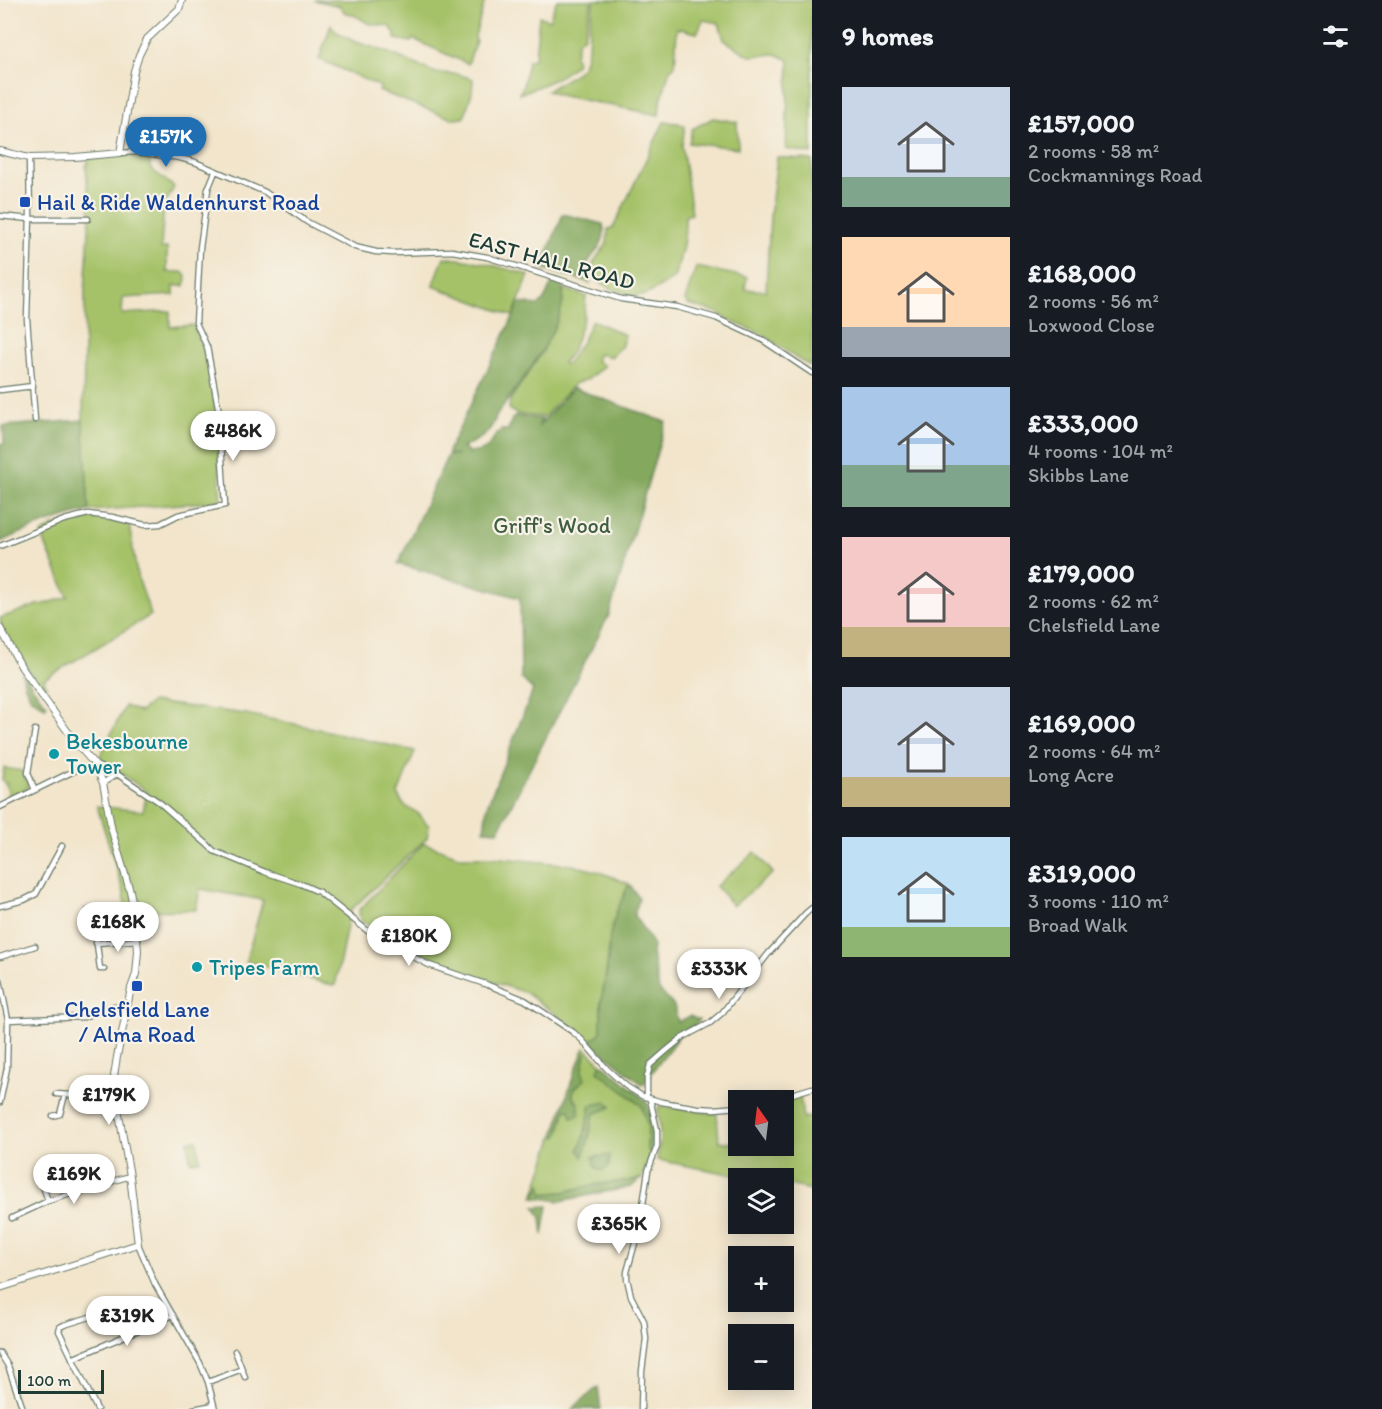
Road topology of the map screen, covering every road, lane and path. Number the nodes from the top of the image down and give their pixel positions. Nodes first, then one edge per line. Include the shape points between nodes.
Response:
1 (182, 0) edge
2 (0, 151) edge
3 (120, 153) junction
4 (29, 158) junction
5 (215, 172) junction
6 (0, 216) edge
7 (30, 219) junction
8 (88, 219) dead end
9 (812, 373) edge
10 (33, 386) junction
11 (0, 390) edge
12 (35, 420) dead end
13 (0, 546) edge
14 (0, 628) edge
15 (35, 730) dead end
16 (95, 765) junction
17 (80, 768) dead end
18 (117, 774) junction
19 (103, 783) junction
20 (34, 790) junction
21 (0, 807) edge
22 (62, 846) dead end
23 (0, 906) edge
24 (812, 908) edge
25 (88, 911) dead end
26 (138, 940) junction
27 (96, 943) junction
28 (35, 946) dead end
29 (0, 957) edge
30 (104, 969) dead end
31 (0, 980) edge
32 (127, 1010) junction
33 (8, 1020) junction
34 (812, 1088) edge
35 (794, 1093) edge
36 (56, 1094) dead end
37 (65, 1095) junction
38 (116, 1098) junction
39 (648, 1098) junction
40 (0, 1102) edge
41 (728, 1108) edge
42 (53, 1116) dead end
43 (37, 1168) dead end
44 (130, 1176) junction
45 (48, 1201) junction
46 (12, 1218) dead end
47 (138, 1244) junction
48 (0, 1288) edge
49 (104, 1313) dead end
50 (174, 1315) junction
51 (235, 1351) dead end
52 (0, 1353) edge
53 (72, 1359) junction
54 (242, 1369) junction
55 (245, 1377) dead end
56 (208, 1382) junction
57 (214, 1407) edge
58 (23, 1409) edge
59 (97, 1409) edge
60 (193, 1409) edge
61 (641, 1409) edge

1 - 3 street via 179,9 147,39 139,55
2 - 4 street
3 - 4 street
3 - 5 street, EAST HALL ROAD via 180,158
4 - 7 street
5 - 9 street, EAST HALL ROAD via 265,192 308,222 355,247 393,253 452,251 496,260 621,299 677,306 716,318 761,339
5 - 13 street via 208,189 200,248 196,322 207,347 219,412 225,505 145,525 88,514
6 - 7 street
7 - 8 street
7 - 10 street via 27,319
10 - 11 street
10 - 12 street
14 - 16 street via 29,677
15 - 20 street via 28,773
16 - 18 street
16 - 19 street
17 - 20 street
18 - 19 street
18 - 39 street via 159,802 214,851 319,892 398,949 536,1007 582,1040 626,1086
19 - 26 street
20 - 21 street
22 - 23 street via 36,894
24 - 39 street via 769,953 722,1013 682,1038 650,1065
25 - 27 street via 93,911
26 - 27 street
26 - 32 street via 136,974
27 - 30 street via 100,969
28 - 29 street
31 - 33 street
32 - 33 street via 114,1006 84,1017
32 - 38 street via 115,1066
33 - 40 street via 7,1068
34 - 35 street
36 - 37 street
37 - 38 street
37 - 42 street via 60,1114
38 - 44 street
39 - 41 street via 706,1109
39 - 61 street via 657,1146 627,1272 646,1339
43 - 45 street
44 - 45 street
44 - 47 street
45 - 46 street
47 - 48 street
47 - 50 street
49 - 53 street via 60,1328
50 - 53 street
50 - 56 street
51 - 54 street
52 - 58 street
53 - 59 street
54 - 55 street
54 - 56 street
56 - 57 street
57 - 60 street

